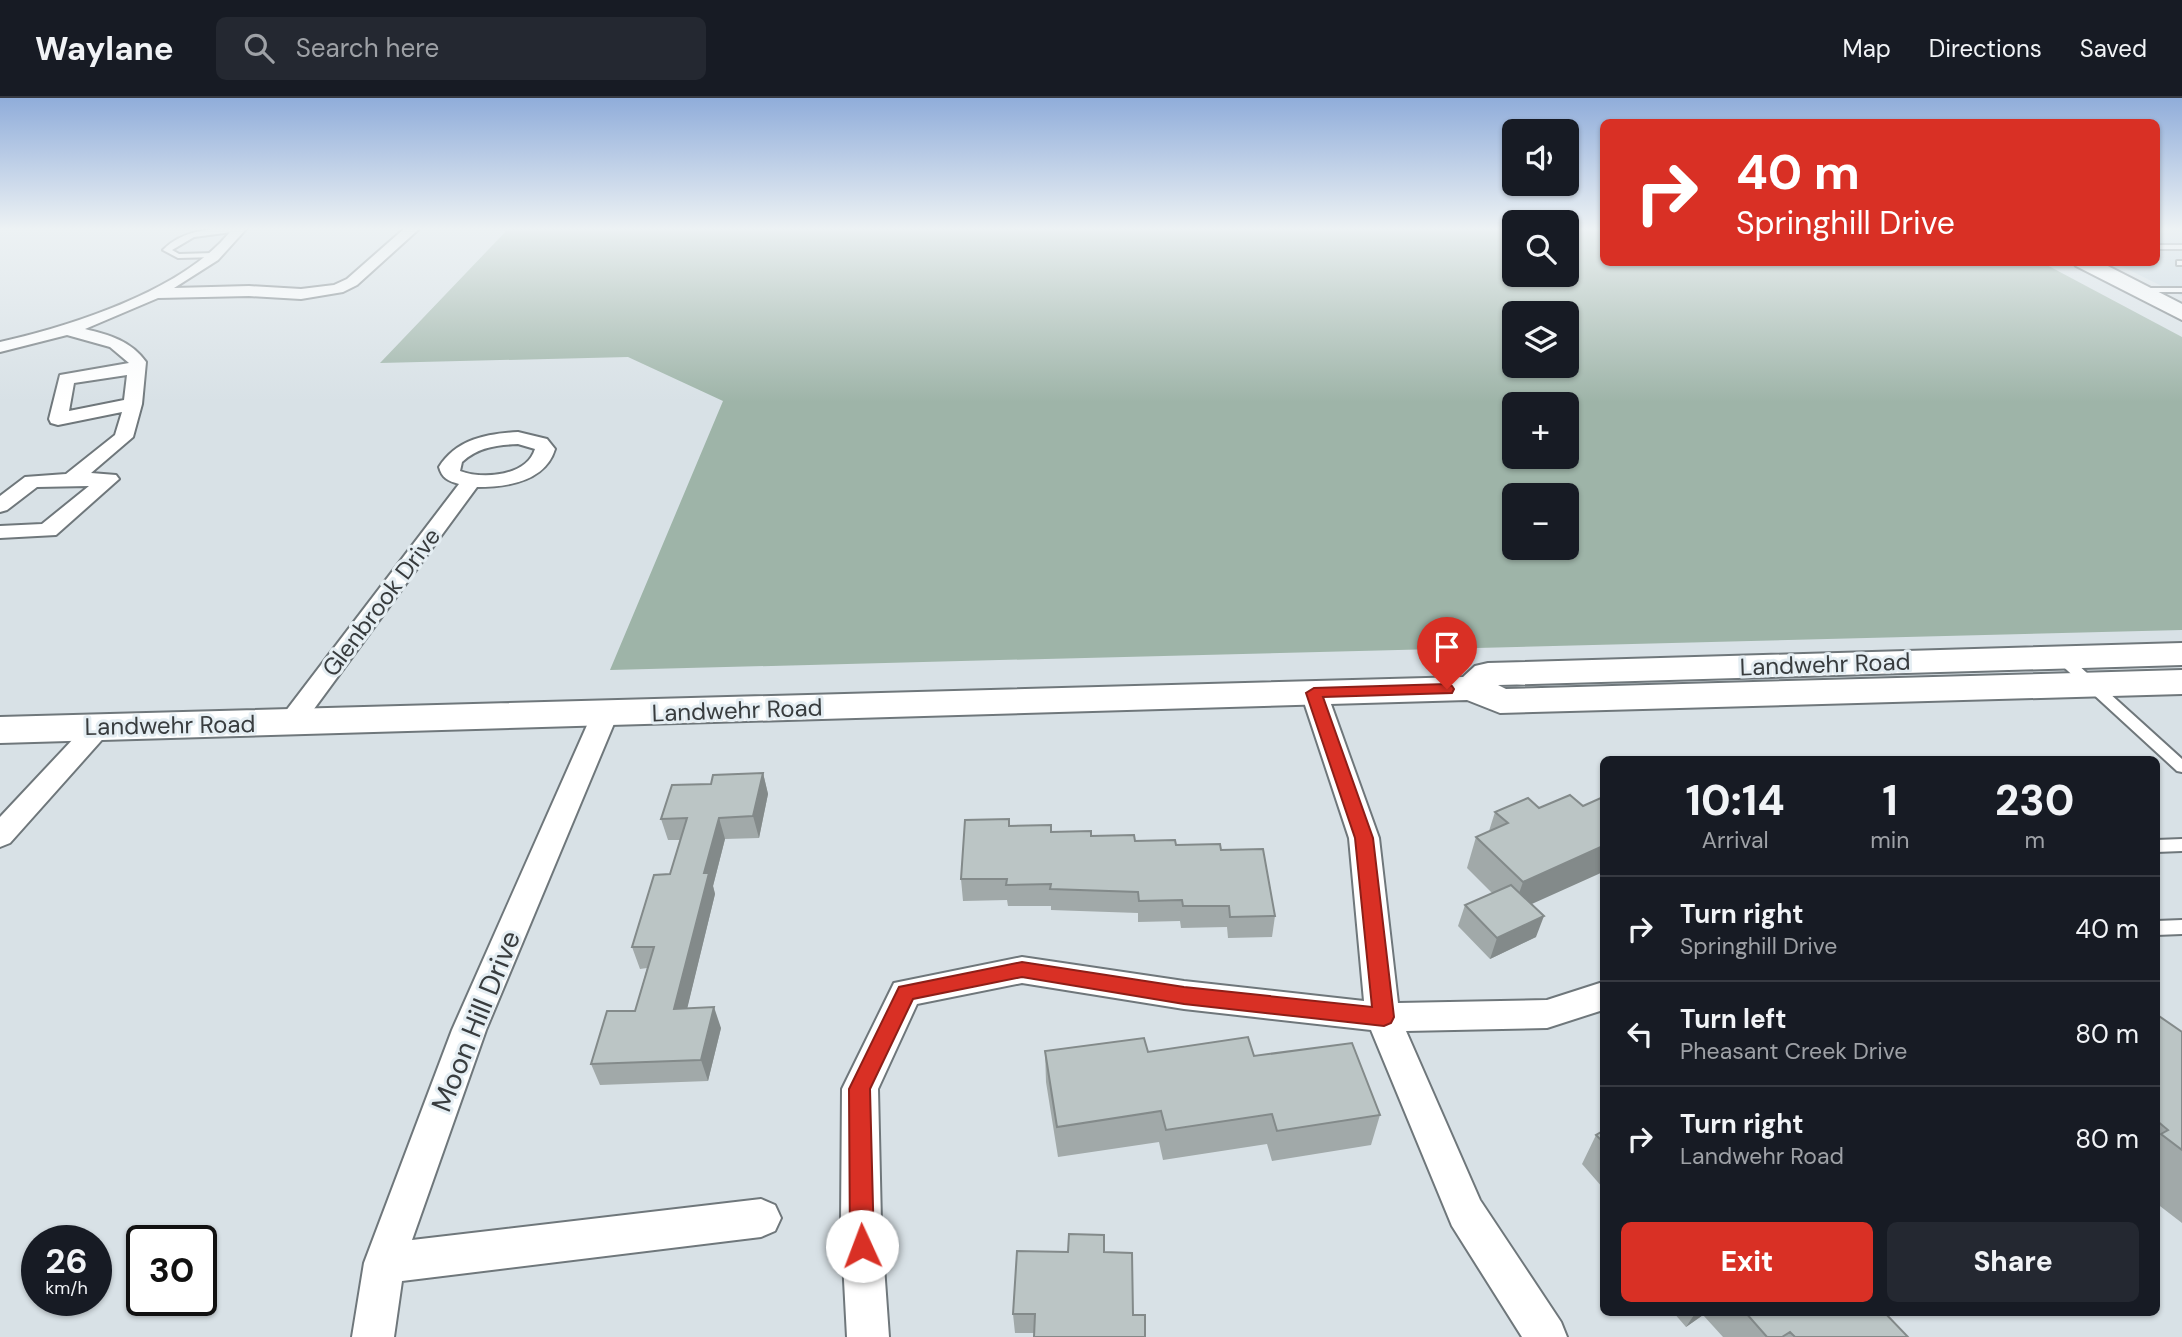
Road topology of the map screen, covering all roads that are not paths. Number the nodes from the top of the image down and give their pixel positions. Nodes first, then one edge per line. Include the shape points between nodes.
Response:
1 (168, 286) edge
2 (344, 286) edge
3 (2129, 286) edge
4 (2137, 290) junction
5 (2182, 290) edge
6 (157, 293) junction
7 (2182, 313) edge
8 (70, 331) junction
9 (0, 347) edge
10 (137, 368) junction
11 (133, 404) junction
12 (71, 480) junction
13 (471, 481) dead end
14 (0, 506) edge
15 (0, 532) edge
16 (2182, 654) edge
17 (2061, 657) junction
18 (2182, 682) edge
19 (2090, 683) junction
20 (1473, 688) junction
21 (1314, 693) junction
22 (605, 715) junction
23 (290, 722) junction
24 (99, 727) junction
25 (0, 730) edge
26 (2182, 767) edge
27 (0, 836) edge
28 (2182, 845) edge
29 (2160, 846) edge
30 (2182, 927) edge
31 (2160, 928) edge
32 (1600, 997) edge
33 (1384, 1017) junction
34 (761, 1218) dead end
35 (384, 1263) junction
36 (373, 1337) edge
37 (868, 1337) edge
38 (1546, 1337) edge

1 - 6 street
2 - 6 street via 301,294
3 - 4 main road
4 - 5 lane
4 - 7 main road
6 - 8 street
8 - 9 street
8 - 10 street via 109,339 128,349
10 - 11 street
10 - 11 street via 66,379 58,419
11 - 12 street via 124,437
12 - 14 street via 32,481
12 - 15 street via 109,479 48,530
13 - 23 street, Glenbrook Drive
16 - 17 main road, Landwehr Road
17 - 19 lane
17 - 20 main road, Landwehr Road via 1488,674
18 - 19 main road, Landwehr Road
19 - 20 main road, Landwehr Road via 1500,701
19 - 26 lane
20 - 21 main road, Landwehr Road
21 - 22 main road, Landwehr Road
21 - 33 street via 1364,838
22 - 23 main road, Landwehr Road
22 - 35 street, Moon Hill Drive via 469,1030
23 - 24 main road, Landwehr Road
24 - 25 main road, Landwehr Road
24 - 27 street
28 - 29 lane
30 - 31 lane
32 - 33 street via 1547,1014
33 - 37 street via 1184,995 1022,970 906,992 860,1089
33 - 38 street via 1466,1213
34 - 35 street
35 - 36 street, Moon Hill Drive

